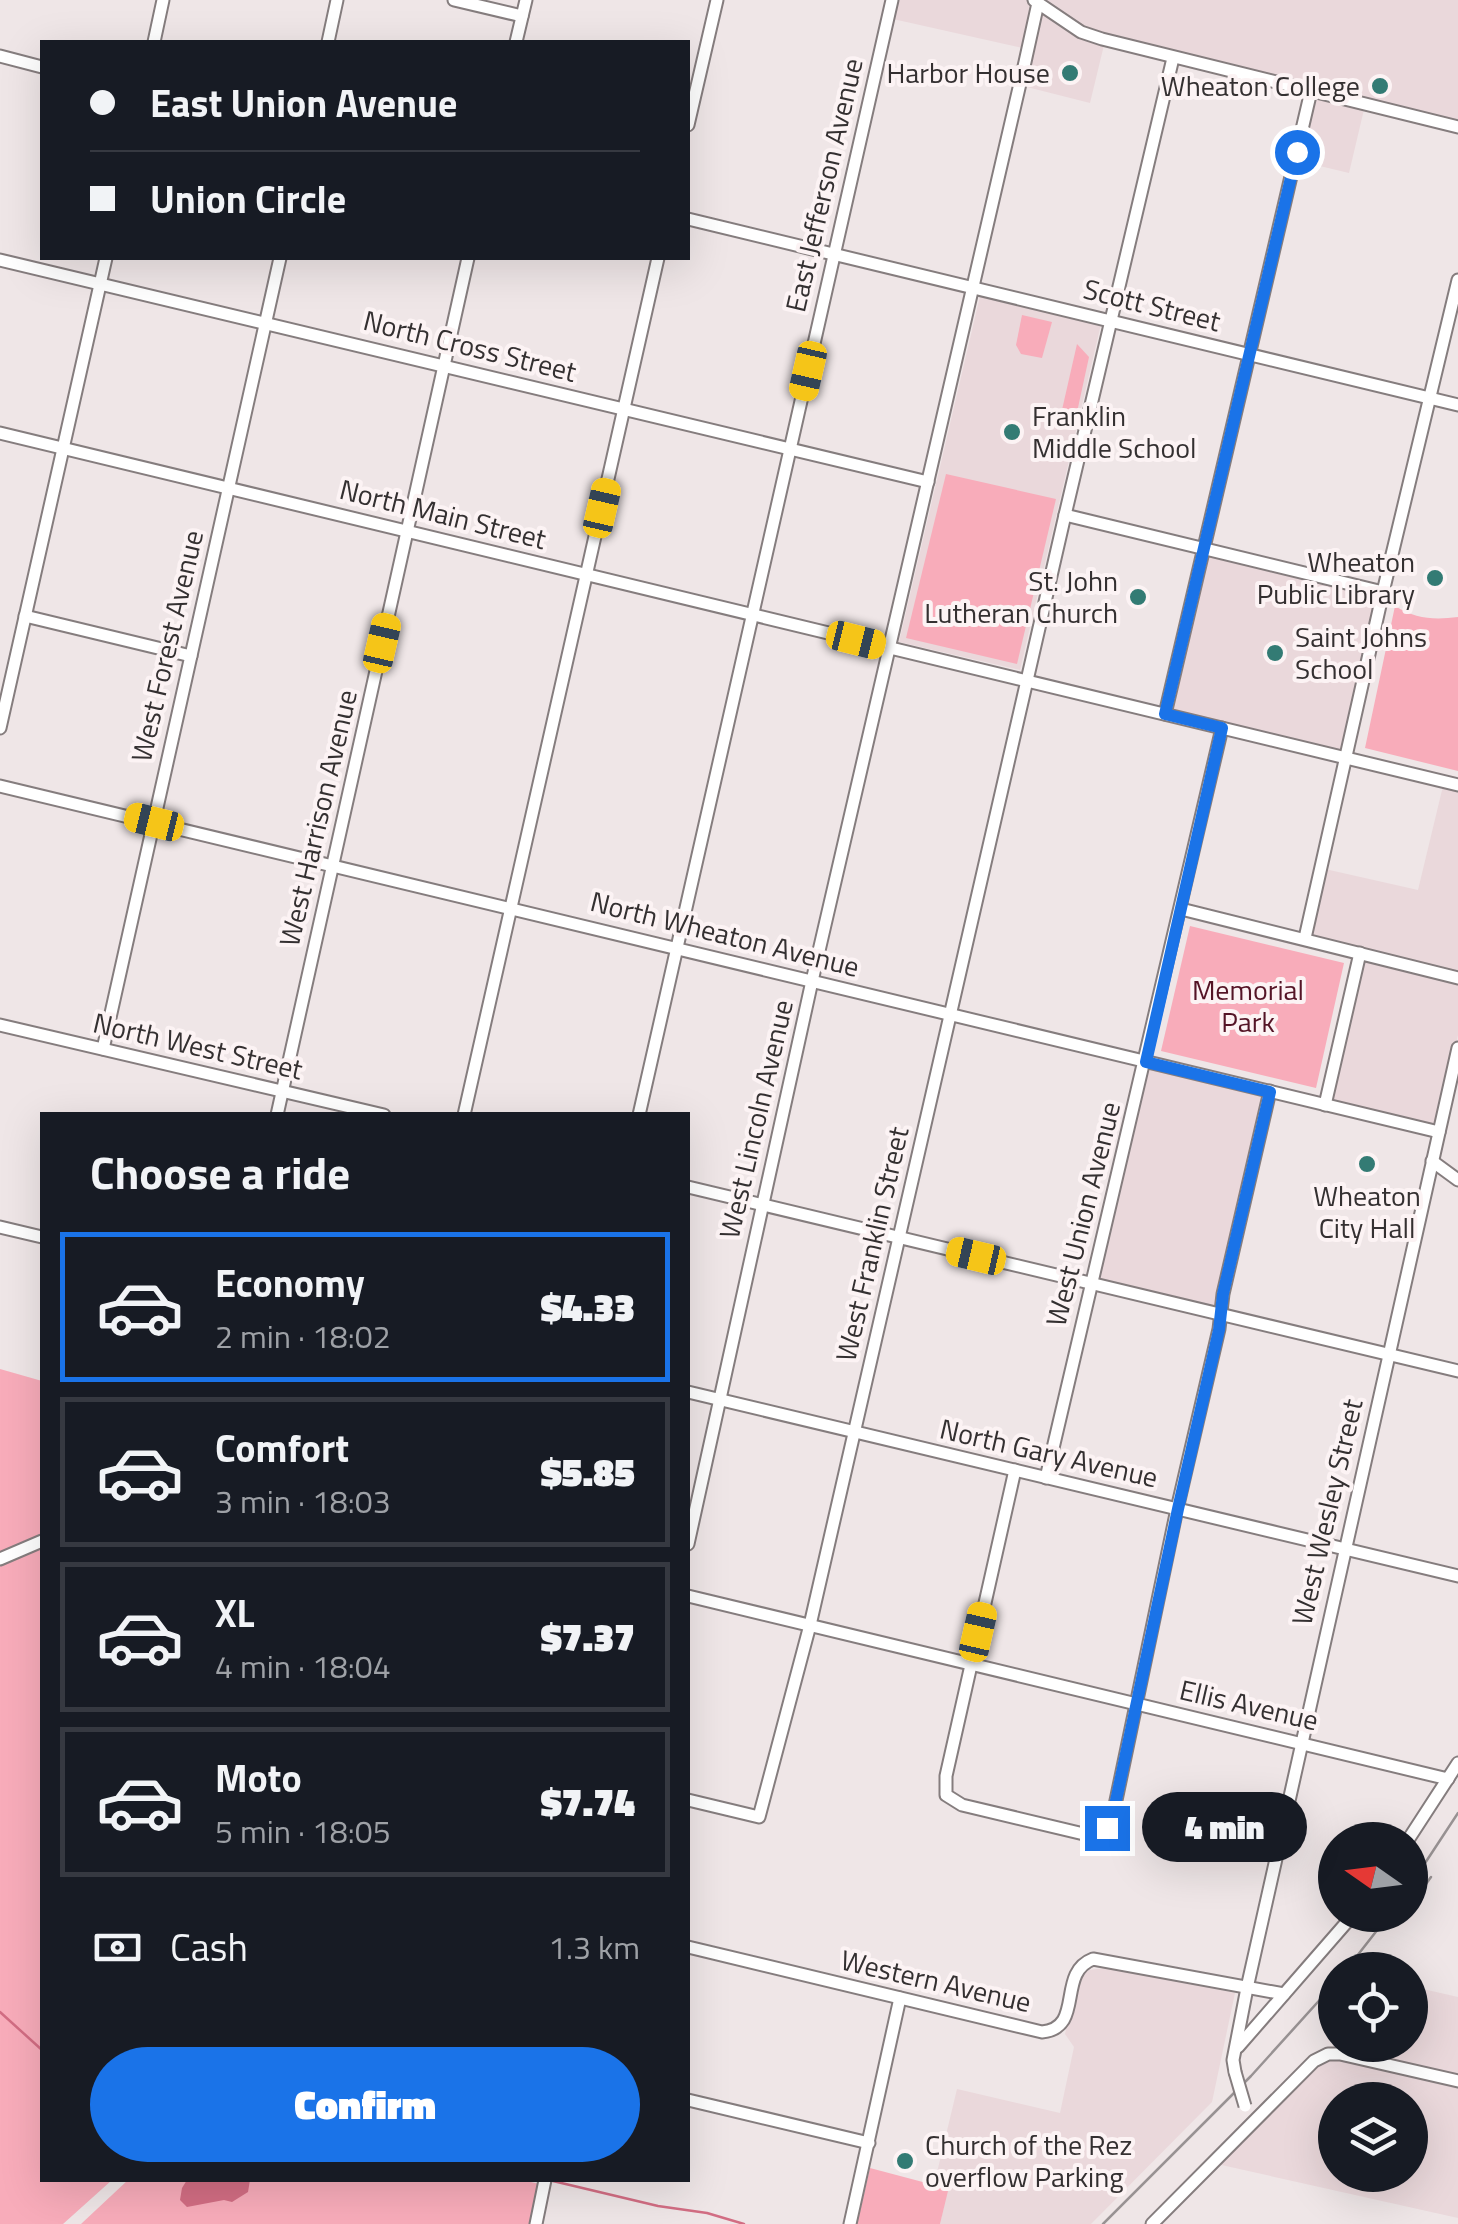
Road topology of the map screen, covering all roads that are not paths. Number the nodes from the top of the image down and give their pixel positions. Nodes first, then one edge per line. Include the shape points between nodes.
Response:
1 (163, 0) edge
2 (337, 0) edge
3 (454, 0) edge
4 (526, 0) edge
5 (717, 0) edge
6 (892, 0) edge
7 (1036, 2) edge
8 (522, 16) junction
9 (154, 40) edge
10 (328, 40) edge
11 (516, 40) edge
12 (0, 56) edge
13 (1173, 58) junction
14 (40, 66) edge
15 (1312, 92) junction
16 (690, 116) edge
17 (1458, 126) edge
18 (690, 220) edge
19 (834, 254) junction
20 (0, 260) edge
21 (106, 260) edge
22 (280, 260) edge
23 (468, 260) edge
24 (658, 260) edge
25 (1458, 280) edge
26 (100, 283) junction
27 (973, 288) junction
28 (1111, 321) junction
29 (265, 322) junction
30 (1250, 354) junction
31 (444, 365) junction
32 (1430, 398) junction
33 (1458, 405) edge
34 (624, 409) junction
35 (0, 433) edge
36 (63, 448) junction
37 (790, 449) junction
38 (928, 482) junction
39 (228, 488) junction
40 (1065, 515) junction
41 (407, 531) junction
42 (1204, 548) junction
43 (587, 575) junction
44 (1384, 592) junction
45 (752, 615) junction
46 (25, 616) junction
47 (890, 648) junction
48 (190, 656) junction
49 (1028, 681) junction
50 (1165, 714) junction
51 (0, 728) edge
52 (1222, 728) junction
53 (1346, 758) junction
54 (1458, 785) edge
55 (0, 786) edge
56 (154, 822) junction
57 (332, 866) junction
58 (512, 908) junction
59 (1180, 909) junction
60 (1305, 938) junction
61 (677, 948) junction
62 (1360, 953) junction
63 (1458, 978) edge
64 (812, 981) junction
65 (950, 1014) junction
66 (0, 1025) edge
67 (1458, 1048) edge
68 (103, 1049) junction
69 (1146, 1062) junction
70 (282, 1091) junction
71 (1270, 1092) junction
72 (1325, 1104) junction
73 (278, 1112) edge
74 (371, 1112) edge
75 (465, 1112) edge
76 (640, 1112) edge
77 (1439, 1132) junction
78 (1432, 1160) junction
79 (1458, 1180) edge
80 (690, 1188) edge
81 (762, 1205) junction
82 (0, 1227) edge
83 (40, 1237) edge
84 (900, 1238) junction
85 (1090, 1284) junction
86 (1221, 1314) junction
87 (1388, 1354) junction
88 (1458, 1371) edge
89 (690, 1393) edge
90 (719, 1400) junction
91 (854, 1432) junction
92 (1015, 1470) junction
93 (1046, 1478) junction
94 (1178, 1509) junction
95 (690, 1535) edge
96 (40, 1542) edge
97 (1344, 1548) junction
98 (0, 1559) edge
99 (1458, 1576) edge
100 (690, 1596) edge
101 (810, 1625) junction
102 (971, 1664) junction
103 (1136, 1704) junction
104 (1301, 1743) junction
105 (1458, 1763) edge
106 (1448, 1779) junction
107 (690, 1800) edge
108 (1420, 1822) edge
109 (1338, 1932) edge
110 (690, 1948) edge
111 (1247, 1988) junction
112 (1284, 1994) junction
113 (900, 1998) junction
114 (1235, 2050) junction
115 (1458, 2081) edge
116 (690, 2100) edge
117 (1255, 2119) junction
118 (869, 2142) junction
119 (545, 2182) edge
120 (536, 2224) edge
121 (850, 2224) edge
122 (1152, 2224) edge

1 - 9 street
2 - 10 street
3 - 8 street
4 - 8 street
5 - 16 street
6 - 19 street, East Jefferson Avenue
7 - 13 street via 1081,32
7 - 27 street, West Lincoln Avenue
8 - 11 street
12 - 14 street
13 - 15 street
13 - 28 street, West Franklin Street
15 - 17 street
15 - 30 street
18 - 19 street, Scott Street
19 - 27 street, Scott Street
19 - 37 street, East Jefferson Avenue
20 - 26 street, North Cross Street
21 - 26 street
22 - 29 street, West Forest Avenue
23 - 31 street, West Harrison Avenue
24 - 34 street
25 - 32 street
26 - 29 street, North Cross Street
26 - 36 street
27 - 28 street, Scott Street
27 - 38 street, West Lincoln Avenue
28 - 30 street, Scott Street
28 - 40 street, West Franklin Street
29 - 31 street, North Cross Street
29 - 39 street, West Forest Avenue
30 - 32 street, Scott Street
30 - 42 street
31 - 34 street, North Cross Street
31 - 41 street, West Harrison Avenue
32 - 33 street, Scott Street
32 - 44 street
34 - 37 street, North Cross Street
34 - 43 street
35 - 36 street, North Main Street
36 - 39 street, North Main Street
36 - 46 street
37 - 38 street, North Cross Street
37 - 45 street, East Jefferson Avenue
38 - 47 street, West Lincoln Avenue
39 - 41 street, North Main Street
39 - 48 street, West Forest Avenue
40 - 42 street
40 - 49 street, West Franklin Street
41 - 43 street, North Main Street
41 - 57 street, West Harrison Avenue
42 - 44 street
42 - 50 street
43 - 45 street, North Main Street
43 - 58 street
44 - 53 street
45 - 47 street, North Main Street
45 - 61 street, East Jefferson Avenue
46 - 48 street
46 - 51 street
47 - 49 street, North Main Street
47 - 64 street, West Lincoln Avenue
48 - 56 street, West Forest Avenue
49 - 50 street, North Main Street
49 - 65 street, West Franklin Street
50 - 52 street, North Main Street
52 - 53 street, North Main Street
52 - 59 street, West Union Avenue
53 - 54 street, North Main Street
53 - 60 street
55 - 56 street, North Wheaton Avenue
56 - 57 street, North Wheaton Avenue
56 - 68 street, West Forest Avenue
57 - 58 street, North Wheaton Avenue
57 - 70 street, West Harrison Avenue
58 - 61 street, North Wheaton Avenue
58 - 75 street
59 - 60 street
59 - 69 street, West Union Avenue
60 - 62 street
61 - 64 street, North Wheaton Avenue
61 - 76 street, East Jefferson Avenue
62 - 63 street
62 - 72 street
64 - 65 street, North Wheaton Avenue
64 - 81 street, West Lincoln Avenue
65 - 69 street, North Wheaton Avenue
65 - 84 street, West Franklin Street
66 - 68 street, North West Street
67 - 77 street, West Wesley Street
68 - 70 street, North West Street
69 - 71 street, North Wheaton Avenue
69 - 85 street, West Union Avenue
70 - 73 street, West Harrison Avenue
70 - 74 street, North West Street
71 - 72 street, North Wheaton Avenue
71 - 86 street
72 - 77 street, North Wheaton Avenue
77 - 78 street, West Wesley Street
78 - 79 street
78 - 87 street, West Wesley Street
80 - 81 street
81 - 84 street
81 - 90 street, West Lincoln Avenue
82 - 83 street
84 - 85 street
84 - 91 street, West Franklin Street
85 - 86 street
85 - 93 street, West Union Avenue
86 - 87 street
86 - 94 street
87 - 88 street
87 - 97 street, West Wesley Street
89 - 90 street, North Gary Avenue
90 - 91 street, North Gary Avenue
90 - 95 street, West Lincoln Avenue
91 - 92 street, North Gary Avenue
91 - 101 street, West Franklin Street
92 - 93 street, North Gary Avenue
92 - 102 street
93 - 94 street, North Gary Avenue
94 - 97 street, North Gary Avenue
94 - 103 street
96 - 98 street
97 - 99 street, North Gary Avenue
97 - 104 street, West Wesley Street
100 - 101 street, Ellis Avenue
101 - 102 street, Ellis Avenue
101 - 107 street, West Franklin Street via 759,1817
102 - 103 street, Ellis Avenue
102 - 103 street via 946,1795 1082,1834 1107,1828
103 - 104 street, Ellis Avenue
104 - 106 street, Ellis Avenue
104 - 111 street, West Wesley Street
105 - 106 street
106 - 108 street
109 - 112 street
110 - 113 street, Western Avenue
111 - 112 street
111 - 113 street, Western Avenue via 1093,1959 1076,1974 1064,2020 1042,2032
111 - 114 street, West Wesley Street
112 - 114 street
113 - 118 street
114 - 117 street, West Wesley Street, bridge via 1235,2072
115 - 117 street via 1340,2054 1323,2056
116 - 118 street
117 - 122 street
118 - 121 street
119 - 120 street

